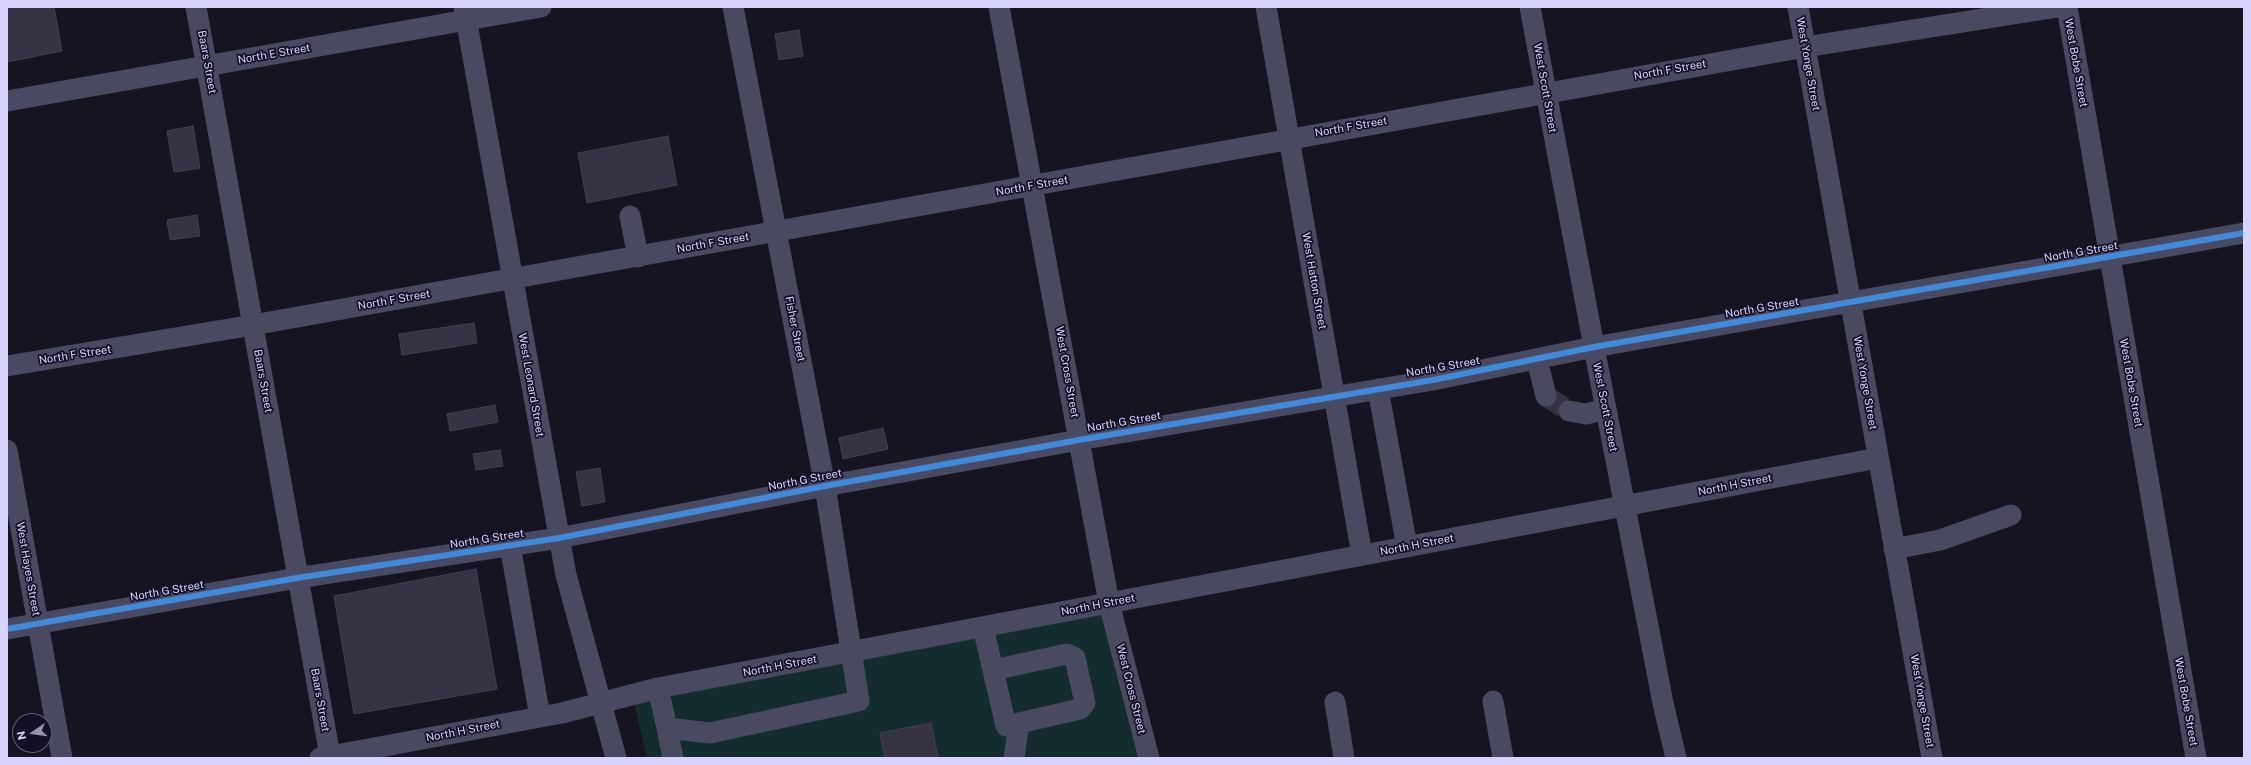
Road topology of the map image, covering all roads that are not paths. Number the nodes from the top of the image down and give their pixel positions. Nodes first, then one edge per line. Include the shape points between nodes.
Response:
1 (196, 7) edge
2 (541, 7) edge
3 (733, 7) edge
4 (999, 7) edge
5 (1266, 7) edge
6 (1530, 7) edge
7 (1798, 7) edge
8 (2058, 7) edge
9 (2067, 7) edge
10 (465, 14) edge
11 (1805, 47) junction
12 (208, 66) junction
13 (1545, 92) junction
14 (7, 101) edge
15 (1290, 138) junction
16 (1033, 186) junction
17 (630, 216) dead end
18 (776, 232) junction
19 (2244, 233) edge
20 (638, 257) junction
21 (2109, 257) junction
22 (512, 279) junction
23 (1850, 302) junction
24 (253, 325) junction
25 (1594, 348) junction
26 (1536, 360) junction
27 (7, 366) edge
28 (1378, 389) junction
29 (1334, 396) junction
30 (1546, 396) tunnel mouth
31 (1606, 410) junction
32 (1569, 411) tunnel mouth
33 (1079, 440) junction
34 (7, 450) edge
35 (1878, 458) junction
36 (825, 486) junction
37 (1625, 506) junction
38 (2011, 515) dead end
39 (559, 538) junction
40 (510, 545) junction
41 (1407, 547) junction
42 (1894, 550) junction
43 (1362, 555) junction
44 (297, 578) junction
45 (1109, 603) junction
46 (37, 624) junction
47 (983, 627) junction
48 (7, 629) edge
49 (852, 652) junction
50 (993, 670) junction
51 (658, 688) junction
52 (1494, 701) dead end
53 (602, 702) junction
54 (1336, 702) dead end
55 (540, 717) junction
56 (1019, 723) junction
57 (667, 728) junction
58 (325, 757) edge
59 (62, 758) edge
60 (616, 758) edge
61 (673, 758) edge
62 (1014, 758) edge
63 (1149, 758) edge
64 (1344, 758) edge
65 (1503, 758) edge
66 (1676, 758) edge
67 (1932, 758) edge
68 (2196, 758) edge

1 - 12 street, Baars Street
2 - 10 street, North E Street
3 - 18 street, Fisher Street
4 - 16 street, West Cross Street
5 - 15 street, West Hatton Street
6 - 13 street, West Scott Street
7 - 11 street, West Yonge Street
8 - 11 street, North F Street
9 - 21 street, West Bobe Street
10 - 12 street, North E Street
10 - 22 street, West Leonard Street
11 - 13 street, North F Street
11 - 23 street, West Yonge Street
12 - 14 street, North E Street
12 - 24 street, Baars Street
13 - 15 street, North F Street
13 - 25 street, West Scott Street
15 - 16 street, North F Street
15 - 29 street, West Hatton Street
16 - 18 street, North F Street
16 - 33 street, West Cross Street
17 - 20 street
18 - 20 street, North F Street
18 - 36 street, Fisher Street
19 - 21 street, North G Street
20 - 22 street, North F Street
21 - 23 street, North G Street
21 - 68 street, West Bobe Street
22 - 24 street, North F Street
22 - 39 street, West Leonard Street
23 - 25 street, North G Street
23 - 35 street, West Yonge Street
24 - 27 street, North F Street
24 - 44 street, Baars Street
25 - 26 street, North G Street
25 - 31 street, West Scott Street
26 - 28 street, North G Street
26 - 30 street
28 - 29 street, North G Street
28 - 41 street
29 - 33 street, North G Street
29 - 43 street, West Hatton Street
31 - 32 street via 1586,414
31 - 37 street, West Scott Street
33 - 36 street, North G Street
33 - 45 street, West Cross Street
34 - 46 street, West Hayes Street
35 - 37 street, North H Street
35 - 42 street, West Yonge Street
36 - 39 street, North G Street
36 - 49 street, Fisher Street
37 - 41 street, North H Street
37 - 66 street, West Scott Street
38 - 42 street via 1940,540
39 - 40 street, North G Street
39 - 53 street, West Leonard Street via 573,606
40 - 44 street, North G Street
40 - 55 street
41 - 43 street, North H Street
42 - 67 street, West Yonge Street
43 - 45 street, North H Street
44 - 46 street, North G Street
44 - 58 street, Baars Street
45 - 47 street, North H Street
45 - 63 street, West Cross Street
46 - 48 street, North G Street
46 - 59 street, West Hayes Street
47 - 49 street, North H Street
47 - 50 street
49 - 51 street, North H Street
49 - 57 street, Fisher Street via 859,701 710,732
50 - 56 street via 1006,726
50 - 56 street via 1068,654 1075,658 1085,703 1080,710
51 - 53 street, North H Street
51 - 57 street
52 - 65 street
53 - 55 street, North H Street
53 - 60 street, West Leonard Street
54 - 64 street
55 - 58 street, North H Street
56 - 62 street
57 - 61 street

